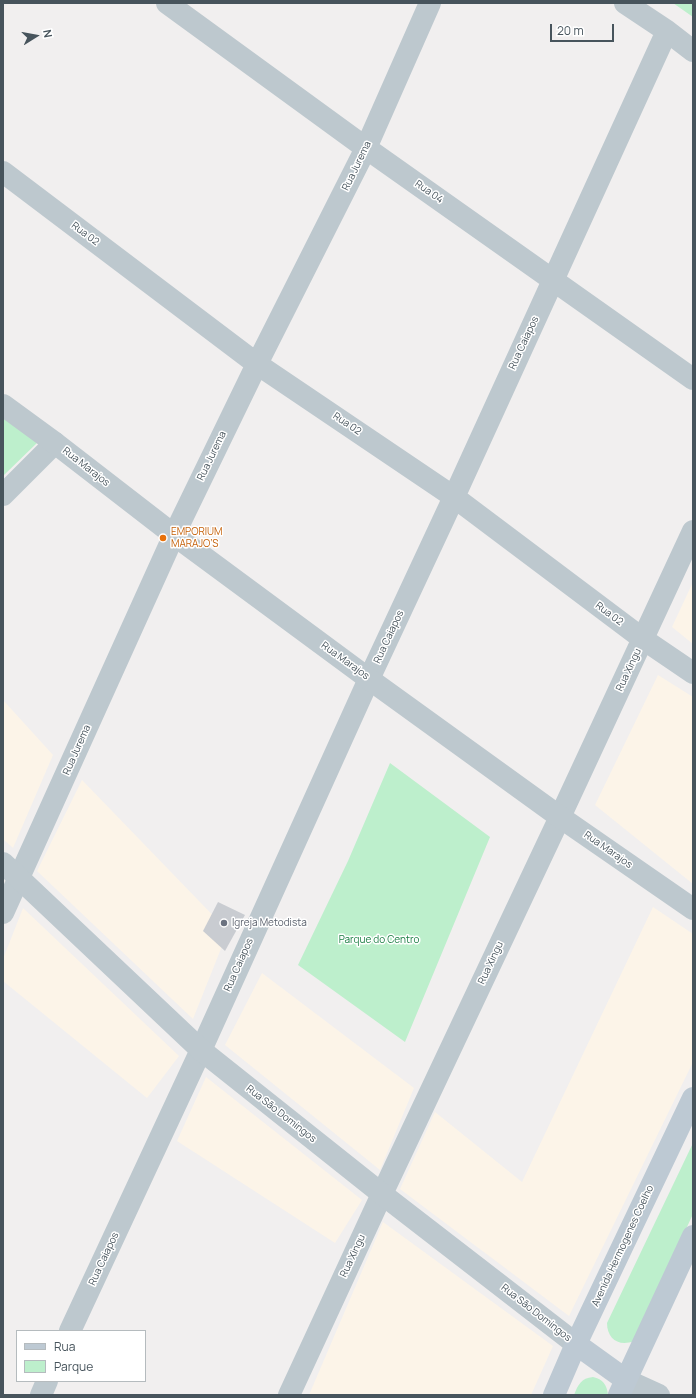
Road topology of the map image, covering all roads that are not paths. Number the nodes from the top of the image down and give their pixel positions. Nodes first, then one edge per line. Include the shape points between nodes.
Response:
1 (167, 3) edge
2 (430, 3) edge
3 (625, 3) edge
4 (667, 31) junction
5 (693, 51) edge
6 (366, 148) junction
7 (3, 172) edge
8 (553, 280) junction
9 (257, 364) junction
10 (693, 379) edge
11 (3, 405) edge
12 (55, 443) junction
13 (3, 495) edge
14 (454, 497) junction
15 (693, 532) edge
16 (174, 535) junction
17 (643, 639) junction
18 (693, 673) edge
19 (369, 679) junction
20 (560, 817) junction
21 (3, 863) edge
22 (19, 877) junction
23 (693, 909) edge
24 (3, 913) edge
25 (201, 1050) junction
26 (693, 1098) edge
27 (382, 1194) junction
28 (693, 1236) edge
29 (70, 1330) edge
30 (576, 1344) junction
31 (47, 1382) edge
32 (622, 1387) edge
33 (41, 1395) edge
34 (289, 1395) edge
35 (554, 1395) edge
36 (659, 1395) edge

1 - 6 street, Rua 04
2 - 6 street, Rua Jurema
3 - 4 street
4 - 5 street
4 - 8 street, Rua Caiapos
6 - 8 street, Rua 04
6 - 9 street, Rua Jurema
7 - 9 street, Rua 02
8 - 10 street, Rua 04
8 - 14 street, Rua Caiapos
9 - 14 street, Rua 02
9 - 16 street, Rua Jurema
11 - 12 street, Rua Marajos
12 - 13 street
12 - 16 street, Rua Marajos
14 - 17 street, Rua 02
14 - 19 street, Rua Caiapos
15 - 17 street, Rua Xingu
16 - 19 street, Rua Marajos
16 - 22 street, Rua Jurema
17 - 18 street, Rua 02
17 - 20 street, Rua Xingu
19 - 20 street, Rua Marajos
19 - 25 street, Rua Caiapos
20 - 23 street, Rua Marajos
20 - 27 street, Rua Xingu
21 - 22 street, Rua São Domingos
22 - 24 street, Rua Jurema
22 - 25 street, Rua São Domingos
25 - 27 street, Rua São Domingos
25 - 29 street, Rua Caiapos
26 - 30 main road, Avenida Hermogenes Coelho
27 - 30 street, Rua São Domingos
27 - 34 street, Rua Xingu
28 - 32 main road
30 - 32 main road
30 - 35 main road, Avenida Hermogenes Coelho
31 - 33 street
32 - 36 street

